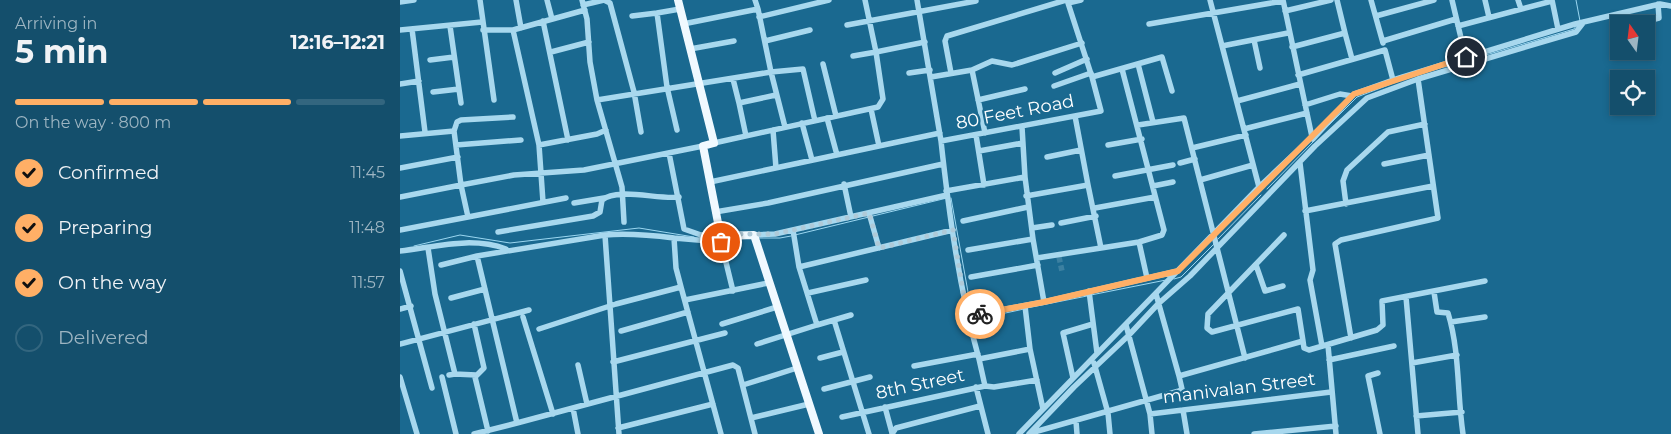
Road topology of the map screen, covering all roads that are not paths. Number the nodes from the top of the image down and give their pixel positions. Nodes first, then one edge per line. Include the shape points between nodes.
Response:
1 (414, 0) edge
2 (480, 0) edge
3 (516, 0) edge
4 (547, 0) edge
5 (678, 0) edge
6 (756, 0) edge
7 (827, 0) edge
8 (864, 0) edge
9 (918, 0) edge
10 (977, 0) edge
11 (1081, 0) edge
12 (1210, 0) edge
13 (1283, 0) edge
14 (1331, 0) edge
15 (1337, 0) edge
16 (1372, 0) edge
17 (1434, 0) edge
18 (1452, 0) edge
19 (1486, 0) edge
20 (1518, 0) edge
21 (1552, 0) edge
22 (1067, 1) edge
23 (400, 2) edge
24 (1661, 3) edge
25 (583, 5) edge
26 (1671, 6) edge
27 (680, 9) junction
28 (1521, 9) junction
29 (758, 10) junction
30 (1285, 11) junction
31 (920, 12) junction
32 (657, 13) junction
33 (1213, 13) junction
34 (632, 16) dead end
35 (1376, 16) junction
36 (759, 17) junction
37 (1489, 18) junction
38 (552, 19) junction
39 (1655, 19) edge
40 (869, 20) junction
41 (543, 21) junction
42 (482, 22) junction
43 (1457, 23) junction
44 (683, 24) junction
45 (847, 24) dead end
46 (1149, 24) dead end
47 (1579, 24) junction
48 (450, 26) junction
49 (521, 28) junction
50 (412, 29) junction
51 (1558, 29) junction
52 (400, 30) edge
53 (483, 30) junction
54 (513, 30) junction
55 (810, 30) dead end
56 (1345, 32) junction
57 (1288, 33) junction
58 (1254, 40) junction
59 (734, 41) dead end
60 (765, 41) junction
61 (1383, 41) junction
62 (589, 42) junction
63 (925, 42) junction
64 (1082, 43) junction
65 (1222, 46) junction
66 (1292, 47) junction
67 (690, 49) junction
68 (1385, 50) junction
69 (551, 52) junction
70 (876, 52) junction
71 (853, 56) dead end
72 (454, 57) junction
73 (1087, 58) junction
74 (1352, 59) junction
75 (430, 60) dead end
76 (1467, 61) junction
77 (823, 64) dead end
78 (1138, 64) junction
79 (1260, 68) dead end
80 (1122, 69) junction
81 (930, 70) junction
82 (972, 70) junction
83 (771, 72) junction
84 (1055, 73) dead end
85 (909, 74) dead end
86 (951, 74) junction
87 (1092, 75) junction
88 (1298, 75) junction
89 (888, 76) dead end
90 (931, 77) junction
91 (880, 78) junction
92 (734, 79) junction
93 (1393, 80) junction
94 (1418, 80) junction
95 (419, 81) junction
96 (400, 84) edge
97 (699, 84) junction
98 (1300, 84) junction
99 (1054, 86) dead end
100 (667, 87) junction
101 (459, 89) junction
102 (1025, 89) dead end
103 (1172, 91) dead end
104 (434, 92) dead end
105 (634, 92) junction
106 (776, 95) junction
107 (1352, 96) junction
108 (494, 100) dead end
109 (596, 100) junction
110 (978, 100) junction
111 (1237, 100) junction
112 (739, 103) junction
113 (461, 104) dead end
114 (1305, 105) junction
115 (871, 109) junction
116 (1307, 113) junction
117 (836, 116) junction
118 (1075, 116) junction
119 (513, 117) dead end
120 (827, 118) junction
121 (815, 121) junction
122 (1152, 122) junction
123 (802, 124) junction
124 (1425, 124) junction
125 (1138, 125) junction
126 (785, 127) junction
127 (1022, 127) junction
128 (606, 130) junction
129 (677, 130) dead end
130 (773, 130) junction
131 (454, 131) junction
132 (425, 132) junction
133 (641, 132) dead end
134 (1245, 132) junction
135 (940, 133) junction
136 (985, 133) junction
137 (976, 135) junction
138 (400, 136) edge
139 (746, 136) junction
140 (1313, 138) junction
141 (1142, 139) junction
142 (521, 140) dead end
143 (568, 140) junction
144 (941, 141) junction
145 (714, 142) junction
146 (1023, 144) junction
147 (456, 145) junction
148 (539, 145) junction
149 (1108, 145) dead end
150 (703, 146) junction
151 (880, 146) junction
152 (1315, 146) junction
153 (1192, 148) junction
154 (1081, 150) junction
155 (979, 151) junction
156 (669, 153) junction
157 (837, 155) junction
158 (1429, 155) junction
159 (458, 157) junction
160 (1047, 157) dead end
161 (1195, 159) junction
162 (812, 160) junction
163 (1180, 163) dead end
164 (1300, 163) junction
165 (616, 164) junction
166 (943, 164) junction
167 (1384, 164) dead end
168 (1173, 165) dead end
169 (1253, 165) junction
170 (400, 168) edge
171 (776, 168) junction
172 (1149, 170) junction
173 (542, 172) junction
174 (1115, 176) dead end
175 (1025, 177) junction
176 (1200, 180) junction
177 (710, 182) junction
178 (1173, 182) dead end
179 (844, 184) junction
180 (1088, 184) junction
181 (984, 185) junction
182 (461, 186) junction
183 (1153, 186) junction
184 (1433, 186) junction
185 (1262, 190) junction
186 (623, 194) junction
187 (947, 196) junction
188 (1026, 196) junction
189 (400, 197) edge
190 (679, 197) junction
191 (1155, 197) junction
192 (566, 198) dead end
193 (604, 198) junction
194 (542, 202) junction
195 (574, 203) dead end
196 (1346, 204) junction
197 (1028, 207) junction
198 (1095, 208) junction
199 (1305, 211) junction
200 (715, 212) junction
201 (870, 215) junction
202 (1096, 216) junction
203 (468, 217) junction
204 (851, 217) junction
205 (963, 221) dead end
206 (624, 222) dead end
207 (1061, 223) dead end
208 (1052, 225) dead end
209 (1032, 228) junction
210 (400, 230) edge
211 (953, 230) junction
212 (498, 232) dead end
213 (793, 233) junction
214 (1284, 235) dead end
215 (605, 236) junction
216 (721, 237) junction
217 (674, 238) junction
218 (755, 238) junction
219 (1033, 239) junction
220 (1216, 241) junction
221 (1139, 242) junction
222 (428, 248) junction
223 (879, 248) junction
224 (1101, 248) junction
225 (507, 250) junction
226 (968, 250) dead end
227 (400, 251) edge
228 (477, 256) junction
229 (1037, 262) junction
230 (1256, 264) junction
231 (442, 265) dead end
232 (799, 267) junction
233 (1177, 273) junction
234 (400, 274) edge
235 (971, 276) dead end
236 (1147, 278) junction
237 (866, 280) dead end
238 (1485, 281) dead end
239 (768, 283) junction
240 (1283, 286) dead end
241 (681, 287) junction
242 (485, 289) junction
243 (732, 291) junction
244 (1434, 292) junction
245 (808, 293) junction
246 (1228, 293) junction
247 (1090, 294) junction
248 (1156, 294) junction
249 (1406, 297) junction
250 (452, 298) dead end
251 (685, 300) junction
252 (1044, 302) junction
253 (1158, 304) junction
254 (411, 306) junction
255 (609, 306) junction
256 (777, 307) junction
257 (400, 309) edge
258 (1025, 309) junction
259 (529, 310) dead end
260 (688, 312) junction
261 (851, 315) dead end
262 (971, 316) junction
263 (524, 317) dead end
264 (1485, 317) dead end
265 (493, 320) junction
266 (834, 320) junction
267 (1451, 322) junction
268 (474, 324) junction
269 (722, 324) dead end
270 (1093, 324) junction
271 (817, 325) junction
272 (1126, 325) junction
273 (1237, 326) junction
274 (539, 329) dead end
275 (621, 331) dead end
276 (444, 333) junction
277 (725, 333) dead end
278 (786, 335) junction
279 (1128, 336) junction
280 (1351, 338) junction
281 (420, 339) junction
282 (1304, 341) junction
283 (697, 342) junction
284 (400, 344) edge
285 (757, 344) dead end
286 (1325, 345) junction
287 (1394, 346) dead end
288 (1030, 349) junction
289 (843, 352) junction
290 (1097, 353) junction
291 (1457, 355) junction
292 (978, 356) junction
293 (820, 358) dead end
294 (1245, 358) junction
295 (1092, 360) junction
296 (1329, 360) junction
297 (613, 362) junction
298 (1412, 363) junction
299 (578, 365) dead end
300 (1096, 365) junction
301 (914, 366) dead end
302 (797, 368) junction
303 (705, 372) junction
304 (1378, 372) dead end
305 (476, 375) junction
306 (1179, 376) junction
307 (400, 377) edge
308 (442, 377) dead end
309 (870, 377) dead end
310 (1073, 378) junction
311 (1037, 380) junction
312 (852, 381) junction
313 (743, 385) junction
314 (985, 386) junction
315 (976, 387) junction
316 (432, 388) dead end
317 (824, 389) dead end
318 (1331, 392) junction
319 (615, 395) junction
320 (1145, 402) junction
321 (587, 404) junction
322 (713, 404) junction
323 (809, 404) junction
324 (980, 406) junction
325 (885, 407) junction
326 (573, 408) junction
327 (1042, 409) junction
328 (1183, 410) junction
329 (861, 412) junction
330 (1462, 412) junction
331 (1108, 413) junction
332 (552, 414) junction
333 (1047, 414) junction
334 (1150, 414) junction
335 (1416, 416) junction
336 (751, 418) junction
337 (842, 418) dead end
338 (1076, 421) junction
339 (518, 423) junction
340 (1336, 426) junction
341 (488, 430) junction
342 (619, 431) edge
343 (417, 434) edge
344 (456, 434) edge
345 (474, 434) edge
346 (578, 434) edge
347 (721, 434) edge
348 (755, 434) edge
349 (819, 434) edge
350 (869, 434) edge
351 (892, 434) edge
352 (988, 434) edge
353 (1019, 434) edge
354 (1029, 434) edge
355 (1077, 434) edge
356 (1110, 434) edge
357 (1152, 434) edge
358 (1186, 434) edge
359 (1254, 434) edge
360 (1336, 434) edge
361 (1380, 434) edge
362 (1418, 434) edge
363 (1463, 434) edge

1 - 23 street
2 - 42 street
3 - 49 street
4 - 38 street
5 - 27 main road
6 - 29 street
7 - 36 street
8 - 40 street
9 - 31 street, 80 Feet Road
10 - 31 street
11 - 22 street
12 - 33 street
13 - 30 street
13 - 33 street
14 - 30 street
15 - 56 street
16 - 35 street
17 - 35 street
18 - 43 street
19 - 37 street
20 - 28 street
21 - 28 street
21 - 51 street
22 - 64 street
22 - 86 street via 948,36
24 - 26 street
24 - 39 street via 1659,18
24 - 47 street
25 - 38 street
25 - 62 street
25 - 105 street via 604,0 610,3
27 - 32 street
27 - 44 main road
28 - 37 street
29 - 36 street
29 - 44 street
30 - 57 street
31 - 40 street
31 - 63 street, 80 Feet Road
32 - 34 street
32 - 100 street
33 - 46 street
33 - 65 street
35 - 61 street
36 - 60 street
37 - 43 street
38 - 41 street
40 - 45 street
40 - 70 street
41 - 49 street
41 - 69 street
42 - 48 street
42 - 53 street
43 - 61 street
43 - 76 street
44 - 67 main road
47 - 51 street
47 - 76 street via 1576,32
48 - 50 street
48 - 72 street
49 - 54 street
50 - 52 street
50 - 95 street
51 - 76 street
53 - 54 street
53 - 108 street
54 - 148 street
55 - 60 street
56 - 66 street
56 - 74 street
57 - 58 street
57 - 66 street
58 - 65 street
58 - 79 street
59 - 67 street
60 - 83 street
61 - 68 street
62 - 69 street
62 - 109 street
63 - 70 street
63 - 81 street, 80 Feet Road
64 - 73 street
64 - 82 street via 1012,65 992,62
65 - 111 street
66 - 88 street
67 - 97 main road
68 - 74 street
68 - 93 street
69 - 143 street
70 - 71 street
70 - 91 street
72 - 75 street
72 - 101 street
73 - 84 street
73 - 87 street
74 - 88 street
76 - 93 street
76 - 94 street
77 - 117 street
78 - 80 street, 80 Feet Road
78 - 103 street, 80 Feet Road via 1162,57
78 - 122 street
80 - 87 street, 80 Feet Road
80 - 125 street
81 - 85 street
81 - 90 street, 80 Feet Road
82 - 86 street
82 - 110 street
83 - 92 street
83 - 106 street
83 - 121 street via 803,69
86 - 90 street
87 - 99 street
87 - 118 street, 80 Feet Road via 1101,111
88 - 98 street
89 - 91 street
90 - 135 street, 80 Feet Road
91 - 115 street via 883,103
92 - 97 street
92 - 112 street
93 - 107 street
94 - 124 street
94 - 152 street via 1366,98
95 - 96 street
95 - 132 street
97 - 100 street
97 - 145 main road
98 - 111 street
98 - 114 street
100 - 105 street
100 - 129 street
101 - 104 street
101 - 113 street
102 - 110 street
105 - 109 street
105 - 133 street
106 - 112 street
106 - 126 street
107 - 114 street via 1340,94
107 - 140 street
109 - 128 street
110 - 136 street
111 - 134 street
112 - 139 street
114 - 116 street
115 - 117 street
115 - 151 street
116 - 134 street
116 - 140 street
117 - 120 street
118 - 127 street, 80 Feet Road
118 - 154 street
119 - 131 street via 461,120
120 - 121 street
120 - 157 street
121 - 123 street
122 - 125 street
122 - 153 street via 1184,118
123 - 126 street
123 - 162 street
124 - 158 street
124 - 196 street via 1388,132 1347,170 1343,181
125 - 141 street
126 - 130 street
127 - 136 street, 80 Feet Road
127 - 146 street
128 - 143 street
128 - 165 street
130 - 139 street
130 - 171 street
131 - 132 street
131 - 147 street
132 - 138 street
134 - 153 street
134 - 169 street
135 - 144 street, 80 Feet Road
135 - 151 street
136 - 137 street, 80 Feet Road
137 - 144 street, 80 Feet Road
137 - 155 street
139 - 145 street
140 - 152 street
140 - 185 street
141 - 149 street
141 - 172 street
142 - 147 street
143 - 148 street
144 - 166 street
145 - 150 main road
146 - 155 street
146 - 175 street
147 - 159 street
148 - 173 street
150 - 156 street
150 - 177 main road
151 - 157 street
152 - 164 street
153 - 161 street
154 - 160 street
154 - 180 street
155 - 181 street
156 - 165 street
156 - 190 street
157 - 162 street
158 - 167 street
158 - 184 street
159 - 170 street
159 - 182 street
161 - 163 street
161 - 176 street
162 - 171 street
164 - 185 street
164 - 199 street
165 - 173 street via 584,170
165 - 186 street
166 - 179 street
166 - 187 street
168 - 172 street
169 - 176 street
169 - 185 street
171 - 177 street
172 - 174 street
172 - 183 street
173 - 182 street
173 - 194 street
175 - 181 street
175 - 188 street
176 - 220 street
177 - 200 main road
178 - 183 street
179 - 200 street
179 - 204 street
180 - 188 street
180 - 198 street
181 - 187 street
182 - 189 street
182 - 203 street
183 - 191 street
184 - 196 street
184 - 280 street via 1438,218 1434,221 1341,240 1335,244
185 - 220 street
185 - 220 street
186 - 190 street via 664,199
186 - 193 street
186 - 206 street
187 - 201 street
187 - 211 street
188 - 197 street
190 - 216 street via 684,229
191 - 198 street
191 - 221 street via 1164,230 1162,235
192 - 194 street
193 - 195 street
193 - 212 street via 600,212 593,216
194 - 203 street
196 - 199 street
197 - 205 street
197 - 209 street
198 - 202 street
199 - 286 street via 1313,270 1310,280
200 - 216 main road
201 - 204 street
201 - 223 street
202 - 207 street
202 - 224 street
203 - 210 street
204 - 213 street
208 - 209 street
209 - 219 street
211 - 223 street
211 - 262 street
213 - 218 street
213 - 232 street
214 - 230 street
215 - 217 street via 625,233
215 - 225 street
215 - 255 street
216 - 217 street
216 - 218 main road
216 - 243 street
217 - 241 street
218 - 239 main road
219 - 226 street
219 - 229 street
220 - 233 street
220 - 246 street
220 - 253 street
221 - 224 street
221 - 236 street
222 - 225 street via 473,242
222 - 227 street
222 - 276 street
223 - 232 street
224 - 229 street
225 - 228 street
228 - 231 street
228 - 242 street
229 - 235 street
229 - 252 street
230 - 240 street via 1265,291
230 - 246 street
232 - 245 street
233 - 236 street
233 - 248 street
234 - 254 street
236 - 247 street
237 - 245 street
238 - 244 street
239 - 243 street
239 - 256 main road
241 - 251 street
241 - 255 street
242 - 250 street
242 - 265 street
243 - 251 street
244 - 249 street
244 - 267 street via 1437,312 1448,313
245 - 271 street
246 - 273 street
246 - 273 street via 1208,314 1207,328 1212,332
247 - 252 street
247 - 270 street
248 - 253 street
248 - 272 street
249 - 280 street via 1382,301 1382,327
249 - 298 street
251 - 260 street
252 - 258 street
253 - 279 street
253 - 306 street
254 - 257 street
254 - 281 street
255 - 274 street
255 - 297 street
256 - 269 street
256 - 278 main road
258 - 262 street
258 - 288 street
259 - 265 street
260 - 275 street
260 - 283 street
261 - 266 street
262 - 292 street
263 - 332 street
264 - 267 street
265 - 268 street
265 - 339 street
266 - 271 street
266 - 289 street
267 - 291 street
268 - 276 street
268 - 305 street via 484,368
270 - 290 street
270 - 310 street via 1063,332
271 - 278 street
272 - 279 street
272 - 290 street
273 - 282 street via 1298,310
273 - 294 street
276 - 281 street
276 - 305 street via 452,374
277 - 283 street
278 - 285 street
278 - 302 main road
279 - 300 street
279 - 320 street
280 - 286 street
281 - 284 street
281 - 316 street
282 - 286 street via 1306,349
282 - 294 street
283 - 297 street
283 - 303 street
286 - 296 street
287 - 296 street
288 - 292 street
288 - 311 street
289 - 293 street
289 - 312 street
290 - 295 street
291 - 298 street
291 - 330 street
292 - 301 street
292 - 314 street
294 - 306 street
295 - 300 street
295 - 310 street
296 - 318 street
297 - 319 street
298 - 335 street
299 - 321 street
300 - 331 street
300 - 333 street
302 - 313 street
302 - 323 main road
303 - 313 street via 736,366
303 - 319 street
303 - 322 street
304 - 361 street via 1368,376
305 - 341 street
306 - 320 street via 1182,389 1179,392
307 - 343 street
308 - 344 street
309 - 312 street
310 - 327 street
311 - 314 street, 8th Street
311 - 327 street
312 - 317 street
312 - 329 street
313 - 336 street
314 - 315 street, 8th Street
315 - 324 street
315 - 325 street, 8th Street
318 - 328 street, manivalan Street
318 - 340 street
319 - 321 street
319 - 342 street
320 - 331 street
320 - 334 street
321 - 326 street
322 - 342 street
322 - 347 street
323 - 336 street
323 - 349 main road
324 - 351 street via 904,425
324 - 352 street
325 - 329 street, 8th Street
325 - 351 street
326 - 332 street
326 - 346 street
327 - 333 street
327 - 353 street
328 - 334 street, manivalan Street
328 - 358 street
329 - 337 street, 8th Street
329 - 350 street
330 - 335 street
330 - 363 street
331 - 338 street
331 - 356 street
332 - 339 street
333 - 354 street
334 - 357 street
335 - 362 street
336 - 348 street
338 - 354 street
338 - 355 street
339 - 341 street
340 - 359 street
340 - 360 street
341 - 345 street

